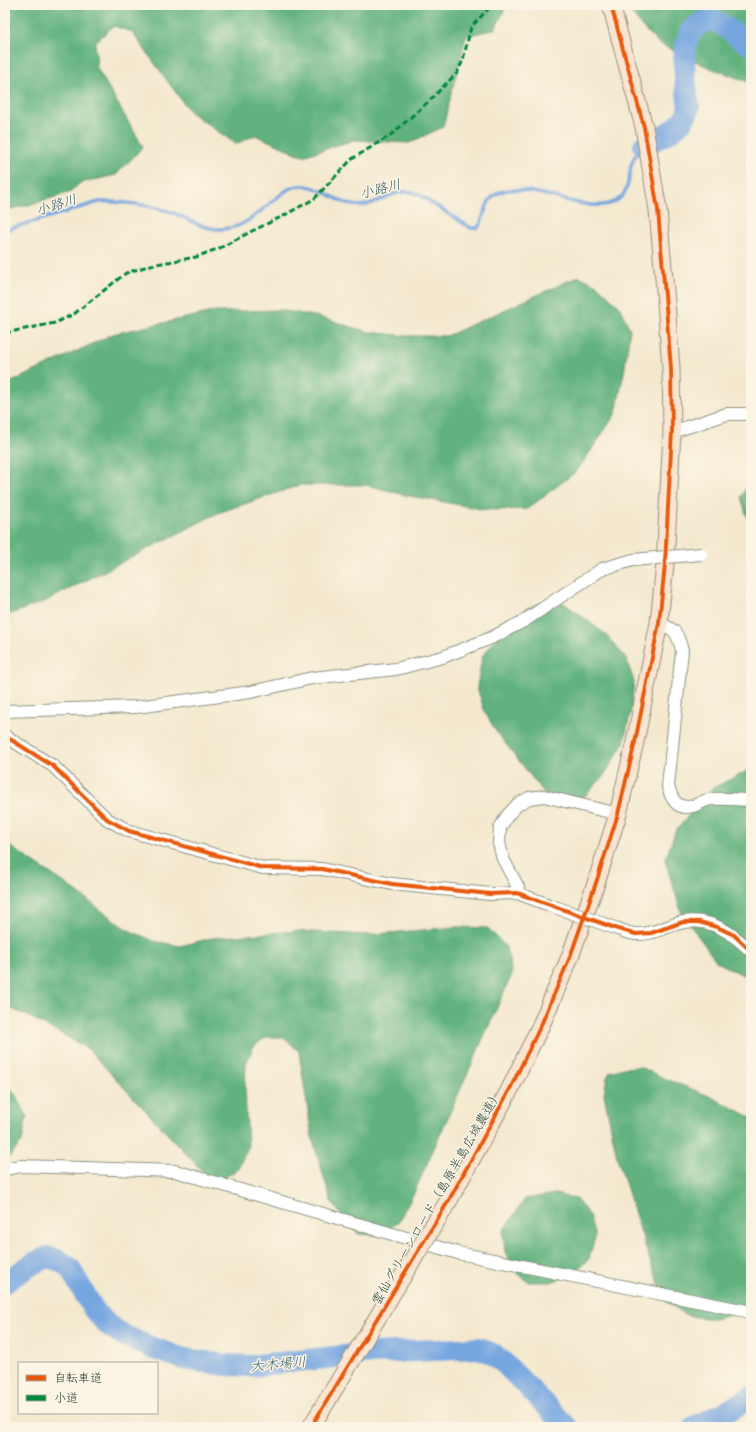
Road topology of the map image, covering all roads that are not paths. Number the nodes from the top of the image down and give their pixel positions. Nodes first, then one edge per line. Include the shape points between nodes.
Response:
1 (611, 5) edge
2 (751, 414) edge
3 (672, 432) junction
4 (701, 554) dead end
5 (659, 622) junction
6 (5, 711) edge
7 (5, 736) edge
8 (751, 800) edge
9 (618, 814) junction
10 (517, 893) junction
11 (751, 951) edge
12 (5, 1169) edge
13 (751, 1312) edge
14 (311, 1427) edge

1 - 3 street, 雲仙グリーンロード（島原半島広域農道） via 644,126 658,210 671,368
2 - 3 street via 727,414
3 - 5 street, 雲仙グリーンロード（島原半島広域農道） via 665,564
4 - 6 street, bridge via 633,560 602,569 524,621 491,638 444,657 396,669 312,678 251,692 136,707
5 - 8 street via 672,628 682,650 668,786 670,795 674,802 687,807 713,798
5 - 9 street, 雲仙グリーンロード（島原半島広域農道）
7 - 10 street via 53,766 107,818 129,831 263,868 322,868 392,884 490,894
9 - 10 street via 544,796 529,798 517,805 500,828 499,843 503,859 518,887
9 - 14 street, 雲仙グリーンロード（島原半島広域農道）, bridge via 570,957 510,1089 449,1200
10 - 11 street, bridge via 636,934 651,933 683,922 718,926
12 - 13 street via 21,1166 175,1171 458,1253

